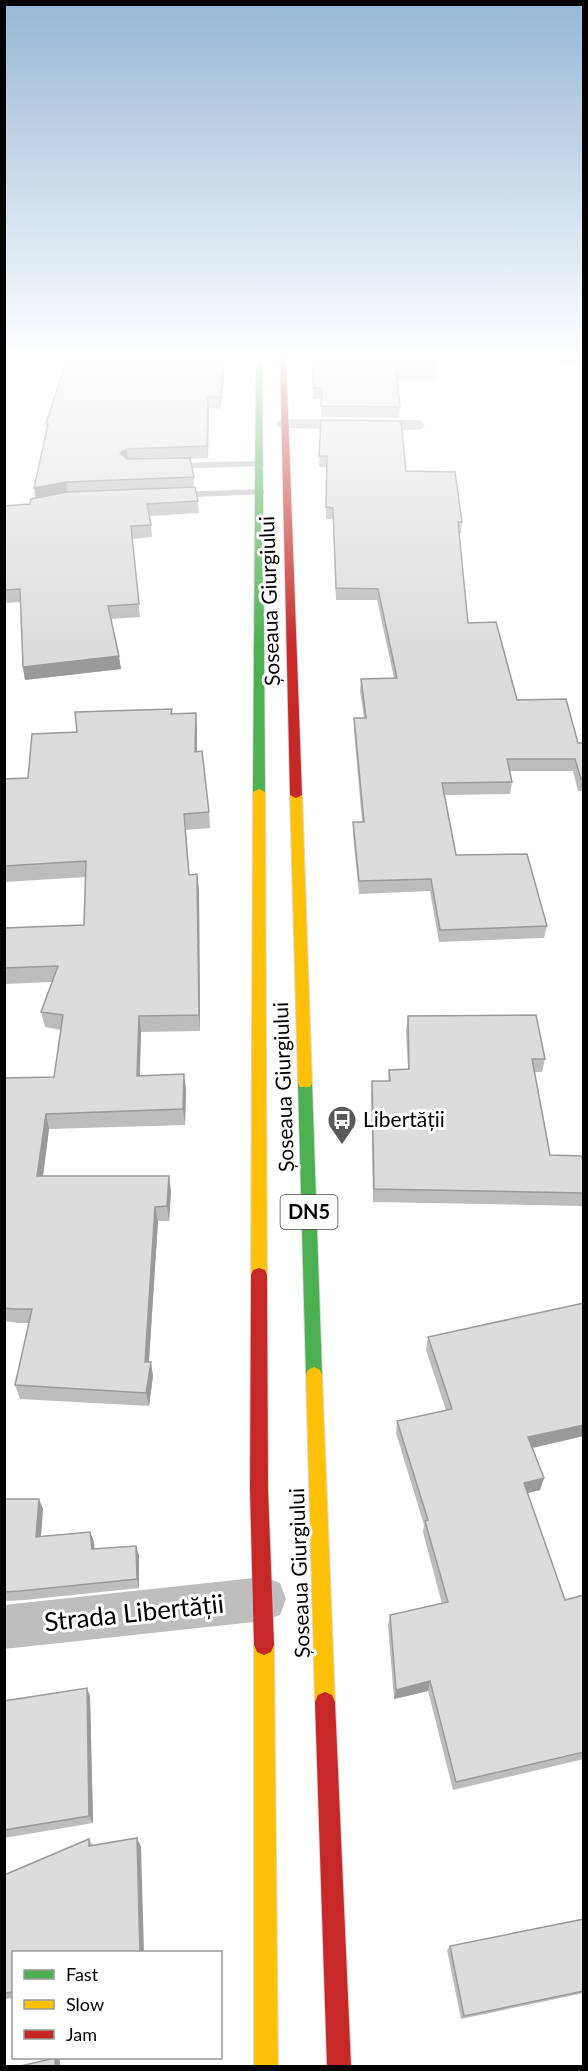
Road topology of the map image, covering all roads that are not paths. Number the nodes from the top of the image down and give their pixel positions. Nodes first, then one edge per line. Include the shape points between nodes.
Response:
1 (260, 455) edge
2 (286, 455) edge
3 (260, 464) junction
4 (164, 466) edge
5 (260, 492) junction
6 (164, 496) edge
7 (264, 1599) junction
8 (4, 1627) edge
9 (266, 2067) edge
10 (339, 2067) edge

1 - 3 highway, Șoseaua Giurgiului / DN5
2 - 10 highway, Șoseaua Giurgiului / DN5
3 - 4 lane
3 - 5 highway, Șoseaua Giurgiului / DN5
5 - 6 lane
5 - 7 highway, Șoseaua Giurgiului / DN5 via 259,1490
7 - 8 street, Strada Libertății
7 - 9 highway, Șoseaua Giurgiului / DN5

